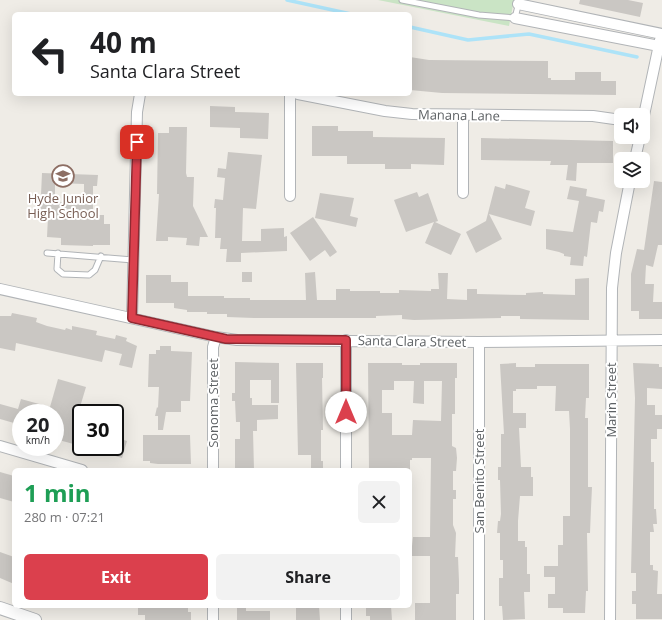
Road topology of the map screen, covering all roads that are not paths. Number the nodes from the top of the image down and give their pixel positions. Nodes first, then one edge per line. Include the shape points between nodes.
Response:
1 (402, 0) edge
2 (519, 2) edge
3 (515, 18) junction
4 (662, 33) edge
5 (659, 46) junction
6 (140, 96) edge
7 (290, 96) edge
8 (309, 96) edge
9 (646, 108) edge
10 (463, 115) junction
11 (614, 119) edge
12 (629, 188) edge
13 (463, 193) dead end
14 (290, 196) dead end
15 (47, 253) dead end
16 (58, 253) junction
17 (101, 256) junction
18 (133, 260) junction
19 (0, 289) edge
20 (132, 318) junction
21 (216, 337) junction
22 (346, 340) junction
23 (612, 340) junction
24 (662, 340) edge
25 (479, 342) junction
26 (0, 446) edge
27 (75, 468) edge
28 (213, 468) edge
29 (346, 468) edge
30 (0, 608) edge
31 (213, 608) edge
32 (346, 608) edge
33 (35, 620) edge
34 (213, 620) edge
35 (346, 620) edge
36 (478, 620) edge
37 (610, 620) edge

1 - 3 lane via 479,15
2 - 3 lane
2 - 4 street
3 - 5 street
4 - 5 street
5 - 9 street
6 - 18 street via 137,112
7 - 14 street
8 - 10 street, Manana Lane via 398,113
10 - 11 street, Manana Lane via 593,116
10 - 13 street
12 - 23 street, Marin Street via 613,269
15 - 16 lane
16 - 17 lane
16 - 17 lane via 57,269 63,274 89,275 95,270
17 - 18 lane
18 - 20 street
19 - 20 street, Santa Clara Street
20 - 21 street, Santa Clara Street
21 - 22 street, Santa Clara Street via 243,340
21 - 28 street, Sonoma Street via 213,347
22 - 25 street, Santa Clara Street
22 - 29 street
23 - 24 street, Santa Clara Street
23 - 25 street, Santa Clara Street
23 - 37 street, Marin Street
25 - 36 street, San Benito Street
26 - 27 street
30 - 33 street
31 - 34 street
32 - 35 street

